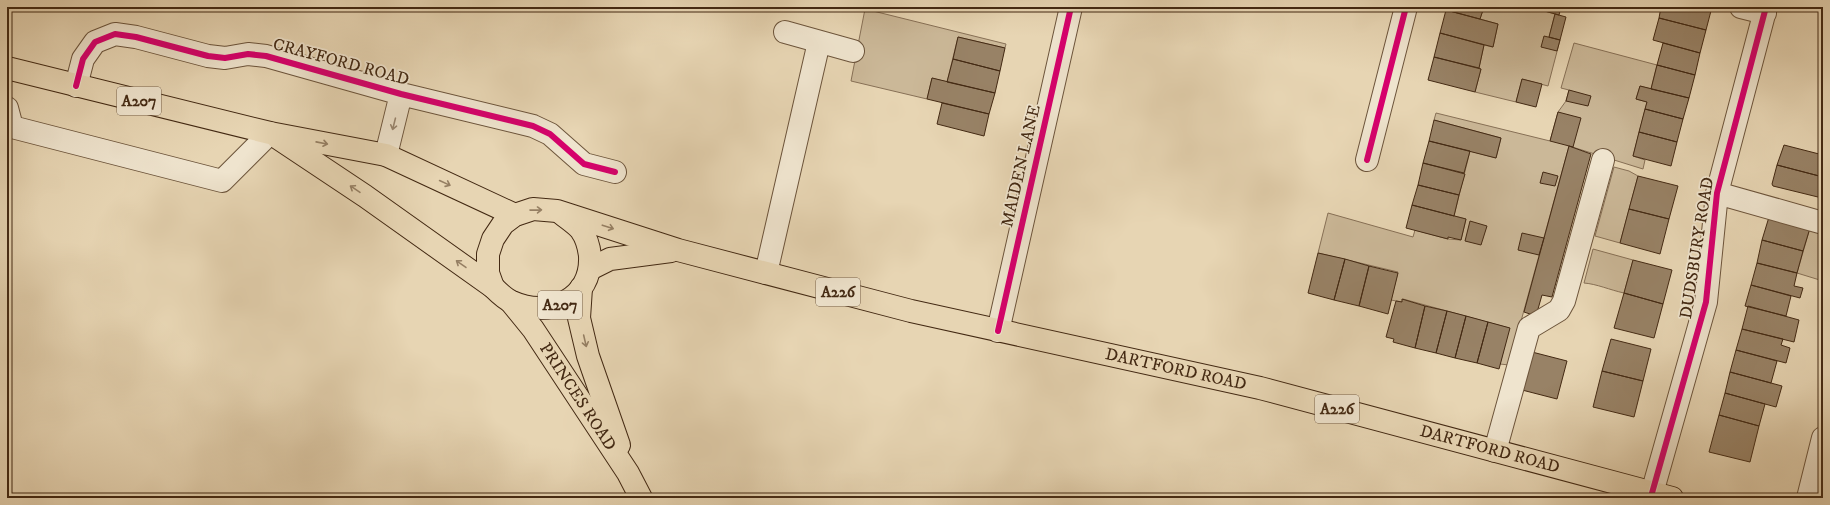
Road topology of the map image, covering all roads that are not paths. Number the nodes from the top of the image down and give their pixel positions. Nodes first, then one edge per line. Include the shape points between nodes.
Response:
1 (1071, 7) edge
2 (1406, 7) edge
3 (1741, 7) edge
4 (1765, 10) edge
5 (785, 32) dead end
6 (819, 42) junction
7 (853, 51) dead end
8 (7, 68) edge
9 (76, 86) junction
10 (402, 94) junction
11 (7, 108) edge
12 (270, 133) junction
13 (386, 155) junction
14 (1367, 160) dead end
15 (1603, 160) dead end
16 (615, 172) dead end
17 (1717, 193) junction
18 (557, 211) junction
19 (515, 215) junction
20 (1823, 223) edge
21 (678, 250) junction
22 (590, 268) junction
23 (766, 274) junction
24 (493, 287) junction
25 (581, 288) junction
26 (512, 302) junction
27 (998, 331) junction
28 (1823, 438) edge
29 (1495, 452) junction
30 (628, 473) junction
31 (1630, 493) edge
32 (1662, 495) edge
33 (641, 498) edge
34 (1808, 498) edge

1 - 27 street, MAIDEN LANE
2 - 14 street
3 - 4 street
4 - 17 street, DUDSBURY ROAD
5 - 6 street
6 - 7 street
6 - 23 street
8 - 9 main road, A207
9 - 10 street, CRAYFORD ROAD via 83,59 96,42 115,34 208,56 266,56
9 - 12 main road, A207
10 -> 13 street, CRAYFORD ROAD
10 - 16 street, CRAYFORD ROAD via 533,126 550,134 584,164
11 - 12 street via 12,127 222,180
12 -> 13 main road, A207
24 -> 12 main road, A207
13 -> 19 main road, A207
15 - 29 street via 1564,301 1559,310 1529,328
17 - 20 street
17 - 32 street, DUDSBURY ROAD via 1706,302
19 -> 18 main road via 533,209
18 -> 21 main road, DARTFORD ROAD / A226
18 - 22 main road, A207 via 581,230 589,247
19 - 24 main road via 503,224 492,239 487,264
21 - 22 main road, DARTFORD ROAD / A226 via 610,259
21 - 23 main road, DARTFORD ROAD / A226
22 - 25 main road, A207
23 - 27 main road, DARTFORD ROAD / A226
24 - 26 main road, A207
25 - 26 main road, A207 via 559,306 543,308
25 -> 30 main road, PRINCES ROAD via 580,318 588,356
26 - 30 main road, PRINCES ROAD via 533,329
27 - 29 main road, DARTFORD ROAD / A226 via 1260,388
28 - 34 street
29 - 31 main road, DARTFORD ROAD / A226
30 - 33 main road, PRINCES ROAD
31 - 32 main road, DARTFORD ROAD / A226

